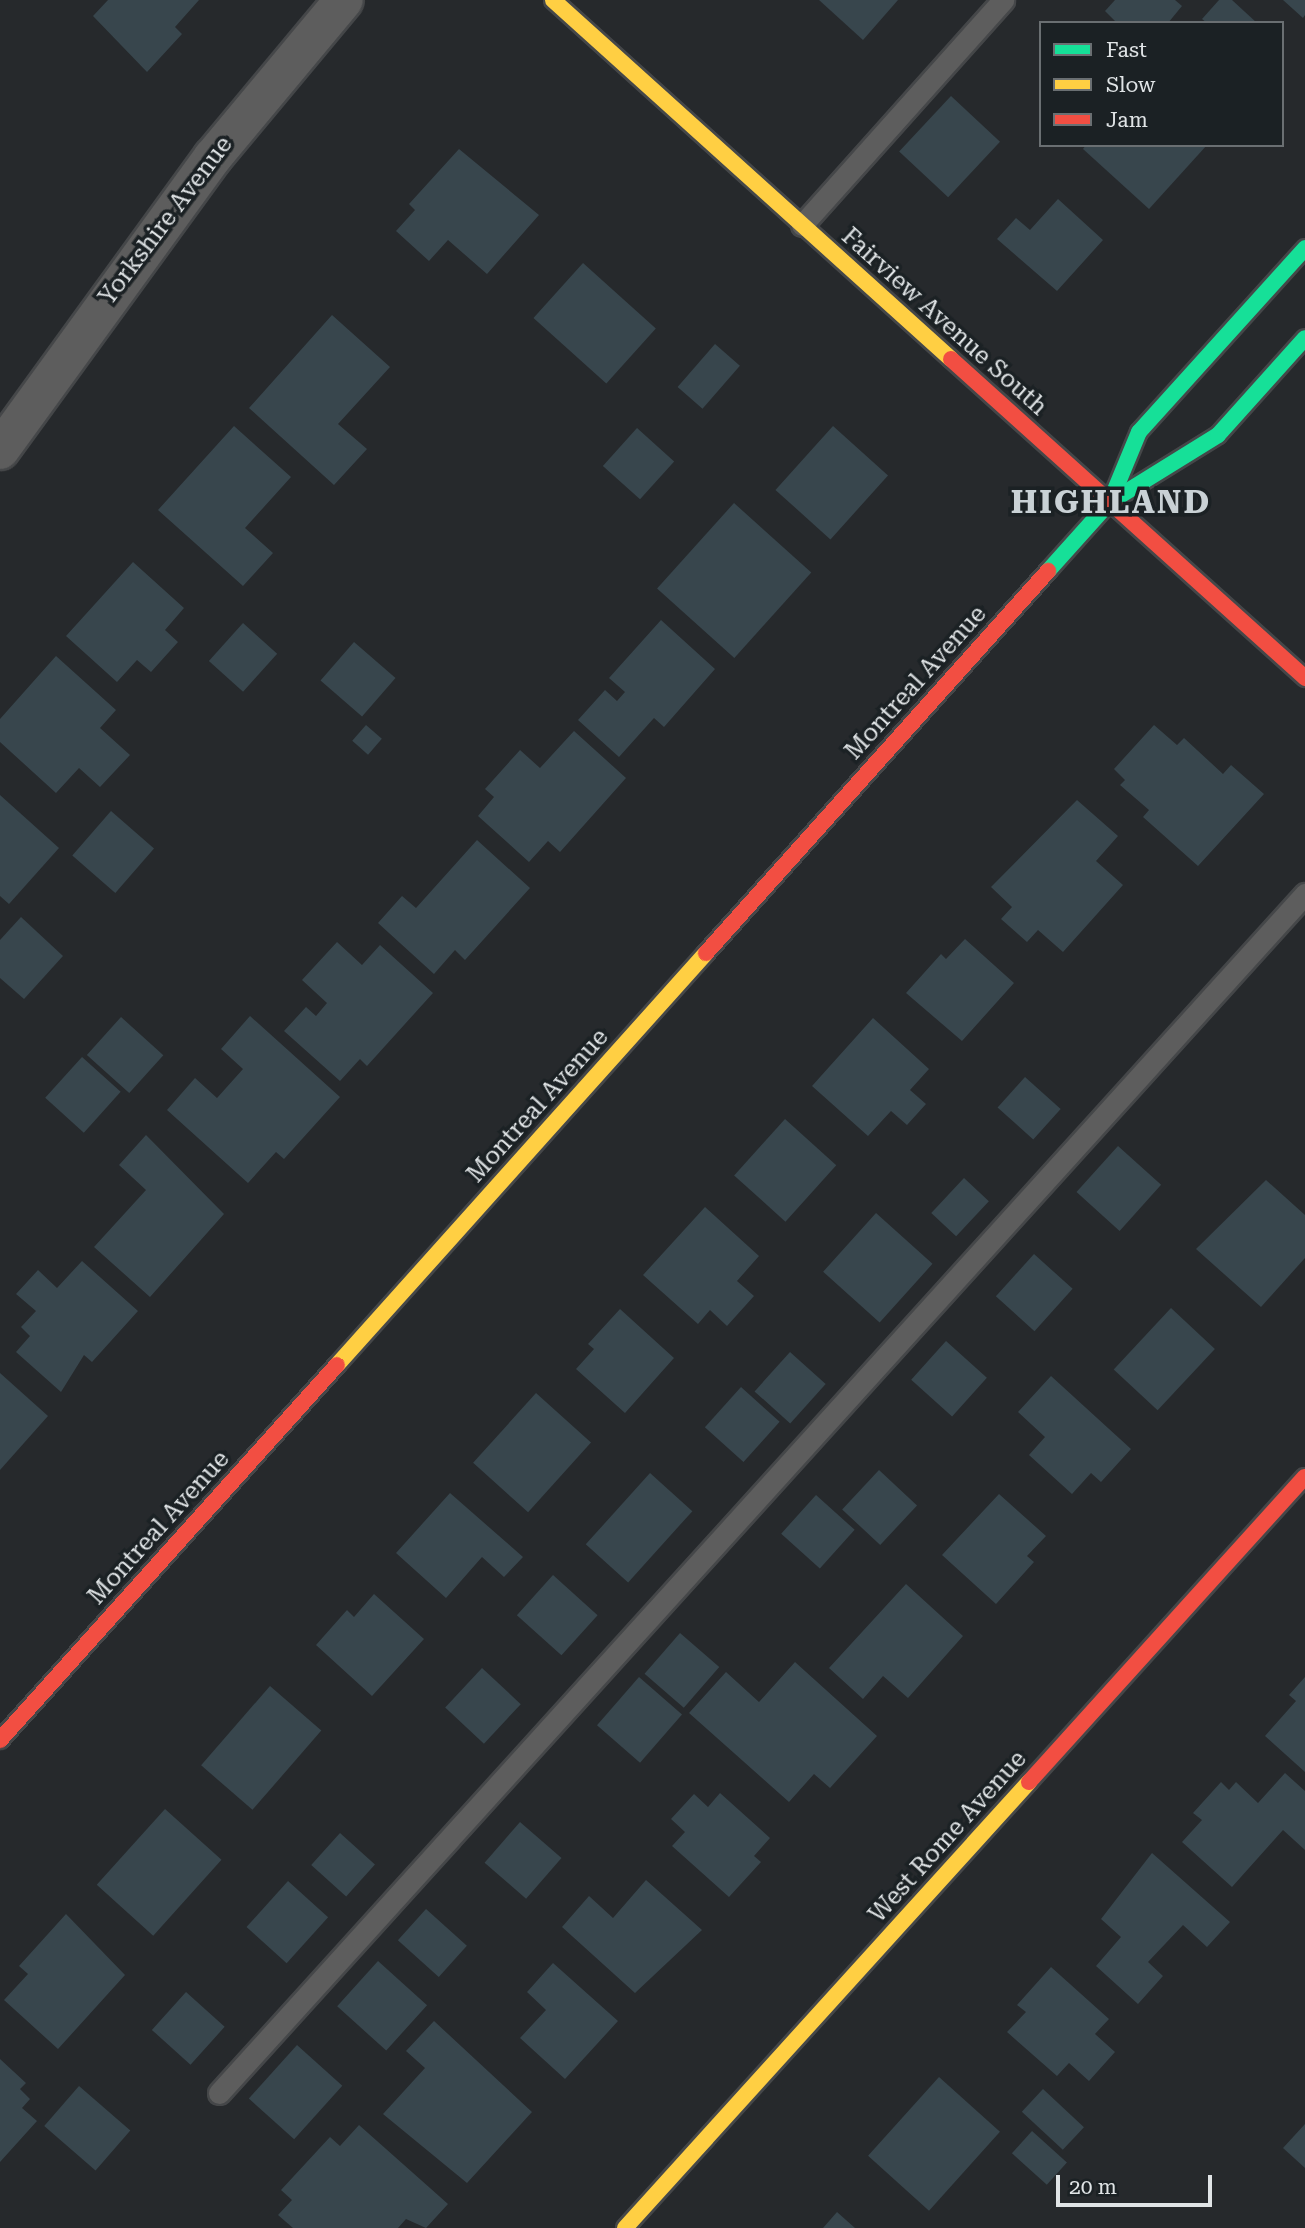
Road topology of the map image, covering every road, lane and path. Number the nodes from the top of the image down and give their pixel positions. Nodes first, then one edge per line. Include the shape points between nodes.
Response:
1 (344, 0) edge
2 (553, 0) edge
3 (1003, 0) edge
4 (802, 225) junction
5 (1305, 248) edge
6 (1305, 338) edge
7 (0, 450) edge
8 (1110, 502) junction
9 (1305, 678) edge
10 (1305, 894) edge
11 (1305, 1477) edge
12 (0, 1740) edge
13 (219, 2093) dead end
14 (625, 2228) edge

1 - 7 street, Yorkshire Avenue via 213,157
2 - 4 street, Fairview Avenue South
3 - 4 lane
4 - 8 street, Fairview Avenue South
5 - 8 street, Montreal Avenue via 1139,432
6 - 8 street, Montreal Avenue via 1218,435
8 - 9 street, Fairview Avenue South
8 - 12 street, Montreal Avenue
10 - 13 lane
11 - 14 street, West Rome Avenue

